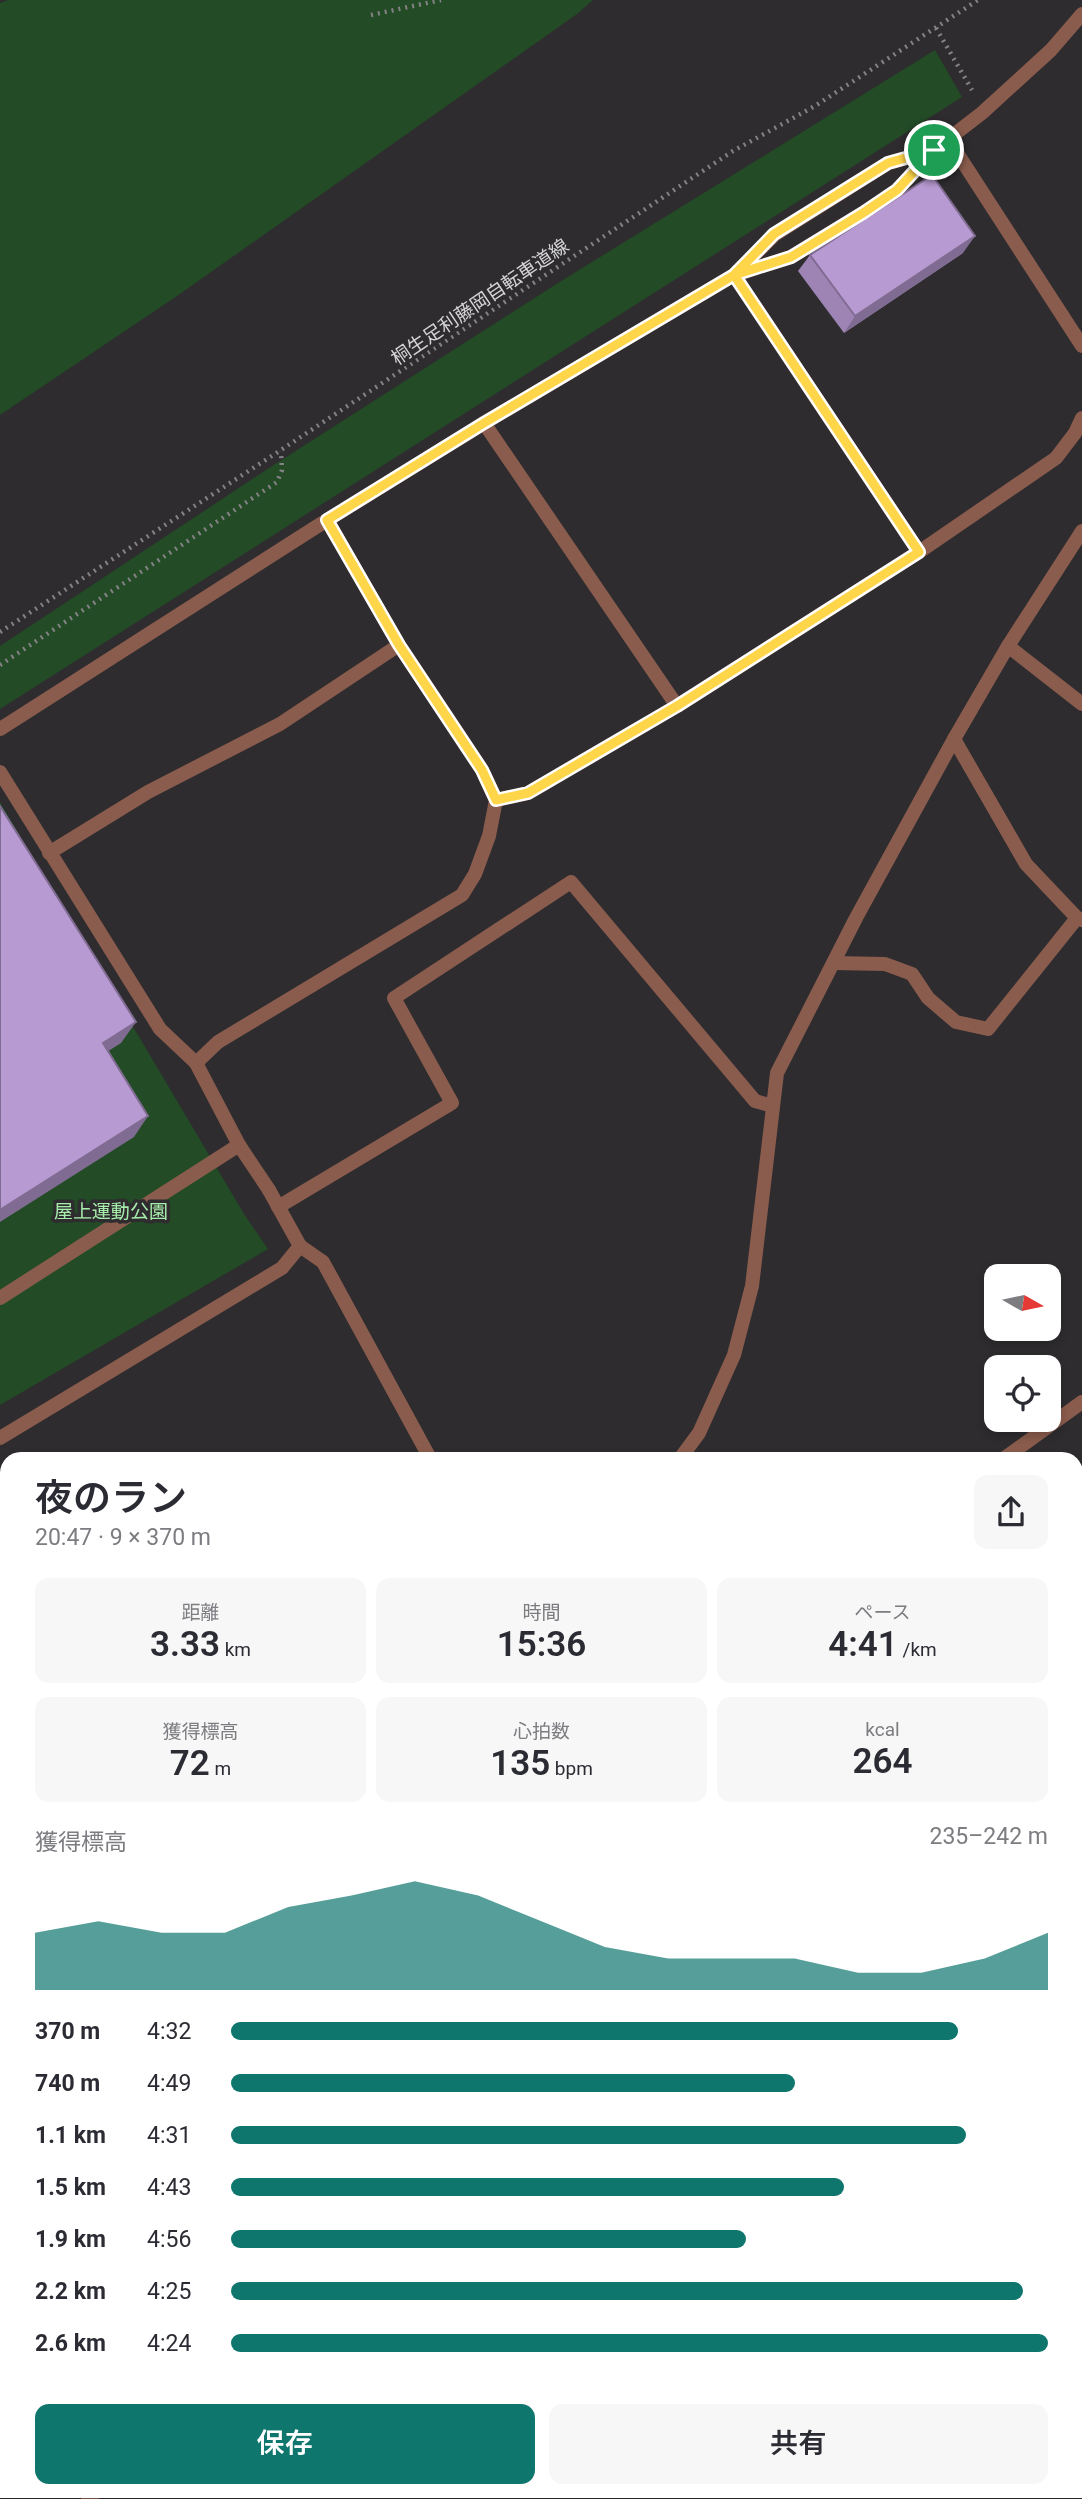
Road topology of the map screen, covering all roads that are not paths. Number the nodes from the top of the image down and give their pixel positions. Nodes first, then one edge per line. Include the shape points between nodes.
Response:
1 (1082, 14) edge
2 (948, 139) junction
3 (934, 150) junction
4 (734, 275) junction
5 (1082, 346) edge
6 (1082, 418) edge
7 (484, 423) junction
8 (327, 520) junction
9 (1082, 531) edge
10 (919, 552) junction
11 (399, 645) junction
12 (1008, 646) junction
13 (1082, 704) edge
14 (677, 706) junction
15 (0, 729) edge
16 (954, 739) junction
17 (0, 772) edge
18 (496, 800) junction
19 (49, 853) junction
20 (1080, 919) edge
21 (834, 963) junction
22 (195, 1063) junction
23 (773, 1106) junction
24 (239, 1145) junction
25 (278, 1207) junction
26 (300, 1246) junction
27 (0, 1298) edge
28 (1082, 1402) edge
29 (0, 1438) edge
30 (427, 1452) edge
31 (684, 1452) edge
32 (1013, 1452) edge

1 - 2 street via 1051,50
2 - 3 street
2 - 5 street
3 - 4 street via 888,163 774,234
3 - 4 street via 897,190 863,213 791,257
4 - 7 street
4 - 10 street
6 - 10 street via 1056,458
7 - 8 street
7 - 14 street
8 - 11 street
8 - 15 street
9 - 12 street
10 - 14 street
11 - 18 street via 482,770
11 - 19 street via 280,724 148,792
12 - 13 street
12 - 16 street
14 - 18 street via 528,793
16 - 20 street via 1026,864
16 - 21 street
17 - 19 street
18 - 22 street via 489,836 462,895 218,1042
19 - 22 street via 160,1029
20 - 21 street via 988,1029 956,1021 928,998 912,974 885,964
21 - 23 street via 777,1073
22 - 24 street
23 - 25 street via 755,1101 571,882 394,998 452,1103
23 - 31 street via 752,1286 734,1355 699,1433
24 - 25 street
24 - 27 street
25 - 26 street
26 - 29 street via 282,1268
26 - 30 street via 323,1262
28 - 32 street

